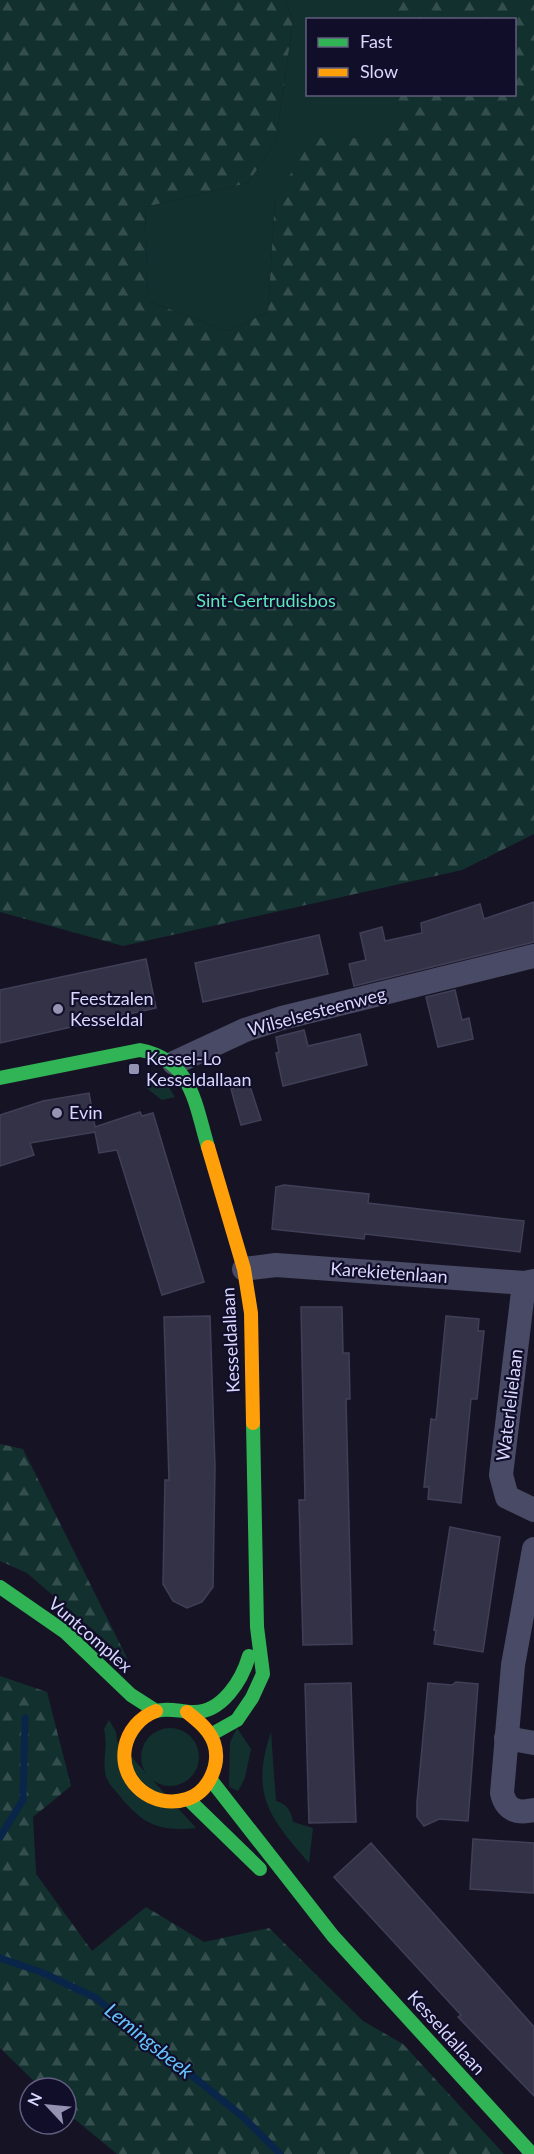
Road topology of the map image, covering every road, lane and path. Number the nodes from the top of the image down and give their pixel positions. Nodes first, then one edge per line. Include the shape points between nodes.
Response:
1 (534, 956) edge
2 (174, 1063) junction
3 (0, 1078) edge
4 (244, 1269) junction
5 (529, 1282) edge
6 (534, 1510) edge
7 (534, 1549) edge
8 (0, 1587) edge
9 (6, 1609) dead end
10 (21, 1619) dead end
11 (257, 1627) junction
12 (156, 1712) junction
13 (187, 1712) junction
14 (120, 1717) dead end
15 (212, 1734) junction
16 (128, 1738) junction
17 (506, 1738) junction
18 (534, 1743) edge
19 (211, 1780) junction
20 (188, 1799) junction
21 (534, 1810) edge
22 (333, 1936) junction
23 (532, 2154) edge

1 - 2 street, Wilselsesteenweg via 282,1018 245,1030
2 - 3 street via 159,1053 140,1050
2 - 4 street, Kesseldallaan via 192,1092
4 - 5 street, Karekietenlaan via 276,1265
4 - 11 street, Kesseldallaan via 251,1313
5 - 6 street, Waterlelielaan via 501,1475 507,1497
7 - 17 street via 513,1665
8 - 12 street, Vuntcomplex via 65,1632 131,1695
9 - 10 street, Vuntcomplex
11 - 13 street, Kesseldallaan via 247,1666 238,1682 204,1711
11 - 15 street, Kesseldallaan via 263,1674 237,1720
12 - 13 street, Kesseldallaan
12 - 16 street via 135,1726
13 - 15 street via 200,1719
14 - 16 street
15 - 19 street via 217,1760
16 - 20 street via 126,1769 139,1790 158,1800
17 - 18 street
17 - 21 street via 502,1793 505,1804 524,1813
19 - 20 street
19 - 22 street, Kesseldallaan
20 - 22 street, Kesseldallaan
22 - 23 street, Kesseldallaan

